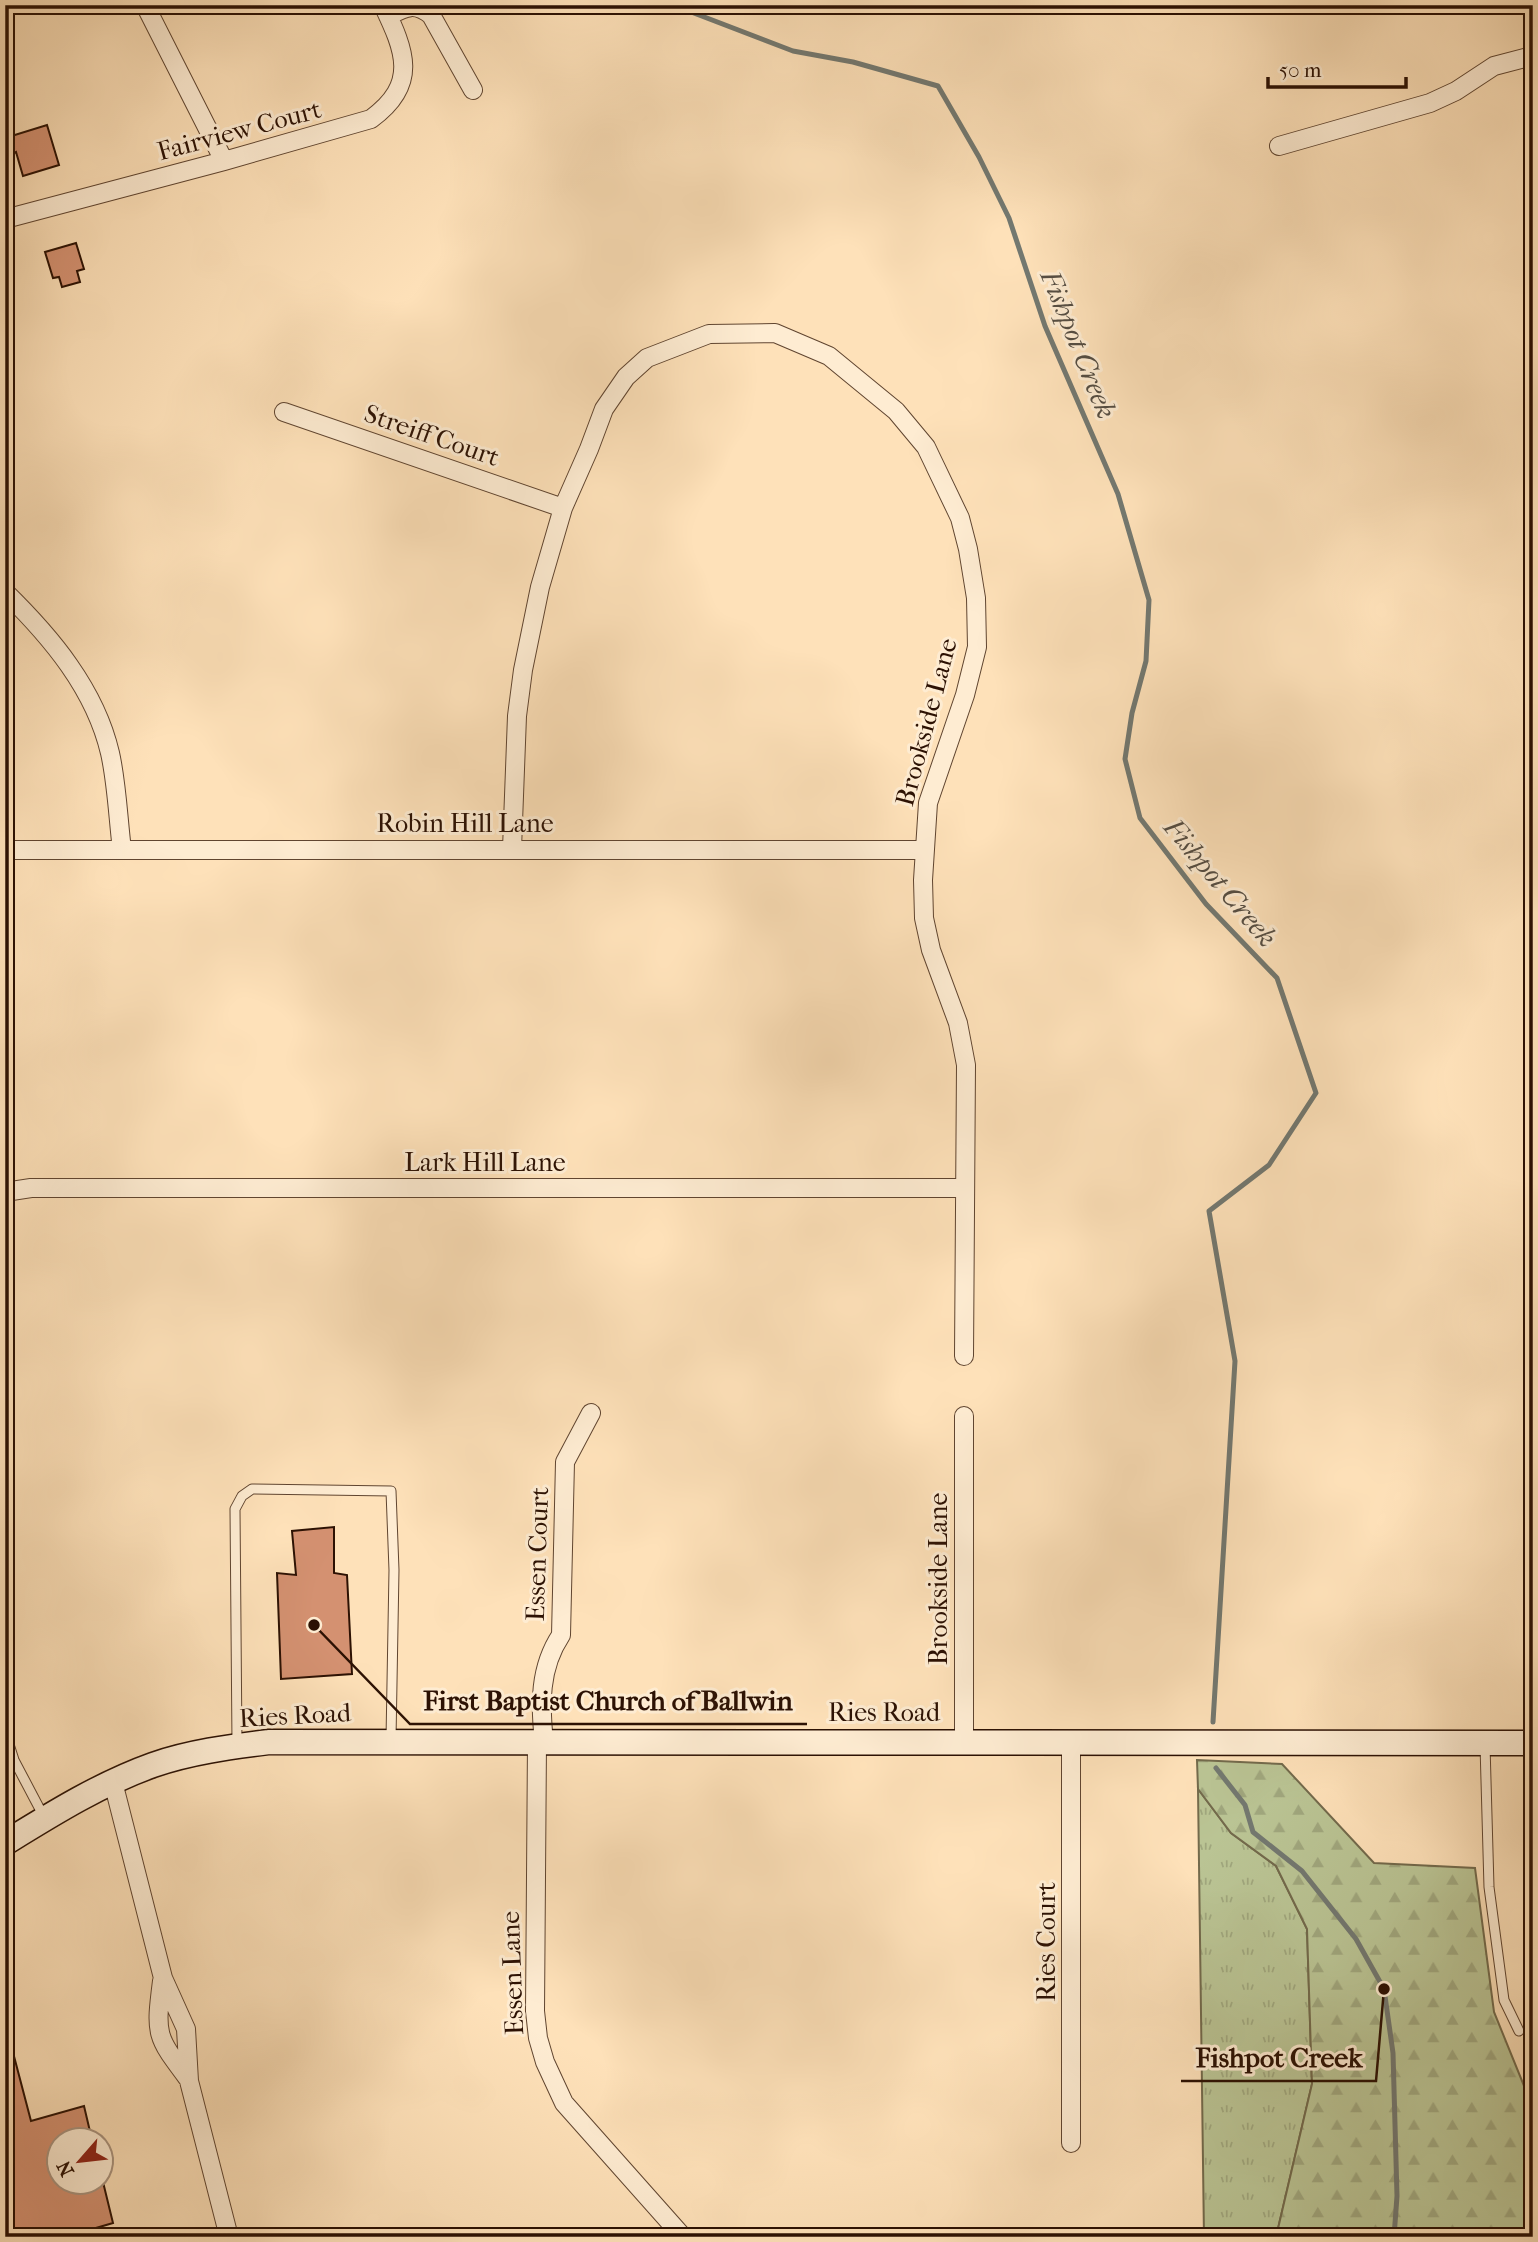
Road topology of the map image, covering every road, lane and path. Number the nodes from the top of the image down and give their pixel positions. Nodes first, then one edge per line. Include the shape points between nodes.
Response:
1 (145, 5) edge
2 (386, 10) edge
3 (1533, 56) edge
4 (473, 90) dead end
5 (1279, 146) dead end
6 (224, 161) junction
7 (5, 219) edge
8 (284, 412) dead end
9 (563, 508) junction
10 (5, 592) edge
11 (513, 849) junction
12 (5, 850) edge
13 (122, 850) junction
14 (924, 850) junction
15 (965, 1188) junction
16 (5, 1192) edge
17 (964, 1356) dead end
18 (591, 1413) dead end
19 (964, 1416) dead end
20 (5, 1732) edge
21 (391, 1741) junction
22 (540, 1742) junction
23 (964, 1742) junction
24 (1071, 1742) junction
25 (1485, 1743) junction
26 (1533, 1743) edge
27 (237, 1746) junction
28 (113, 1782) junction
29 (44, 1818) junction
30 (5, 1843) edge
31 (163, 1978) junction
32 (1519, 2031) dead end
33 (189, 2081) junction
34 (1071, 2143) dead end
35 (229, 2237) edge
36 (683, 2237) edge

1 - 6 street
2 - 4 street via 420,7 430,15
2 - 6 street, Fairview Court via 403,58 396,94 387,107 351,126
3 - 5 street via 1494,66 1430,103
6 - 7 street, Fairview Court
8 - 9 street, Streiff Court
9 - 11 street, Brookside Lane via 523,670
9 - 14 street, Brookside Lane via 604,409 626,377 647,358 709,334 775,333 807,345 845,367 896,411 926,447 960,517 976,598 977,647 928,803
10 - 13 street via 48,635 97,715 110,755
11 - 13 street, Robin Hill Lane
11 - 14 street, Robin Hill Lane
12 - 13 street, Robin Hill Lane
14 - 15 street, Brookside Lane via 924,918 958,1023 966,1065
15 - 16 street, Lark Hill Lane via 31,1188
15 - 17 street, Brookside Lane
18 - 22 street, Essen Court via 565,1462 561,1635 552,1647 540,1702
19 - 23 street, Brookside Lane
20 - 29 lane
21 - 22 street, Ries Road
21 - 27 street, Ries Road
21 - 27 lane via 393,1493 388,1489 252,1489 235,1509
22 - 23 street, Ries Road
22 - 36 street, Essen Lane via 538,2038 564,2103
23 - 24 street, Ries Road
24 - 25 street, Ries Road
24 - 34 street, Ries Court
25 - 26 street, Ries Road
25 - 32 lane via 1489,1887 1504,2000
27 - 28 street, Ries Road via 180,1757
28 - 29 street, Ries Road
28 - 31 street
29 - 30 street, Ries Road
31 - 33 street via 186,2029
31 - 33 street via 158,2035
33 - 35 street

